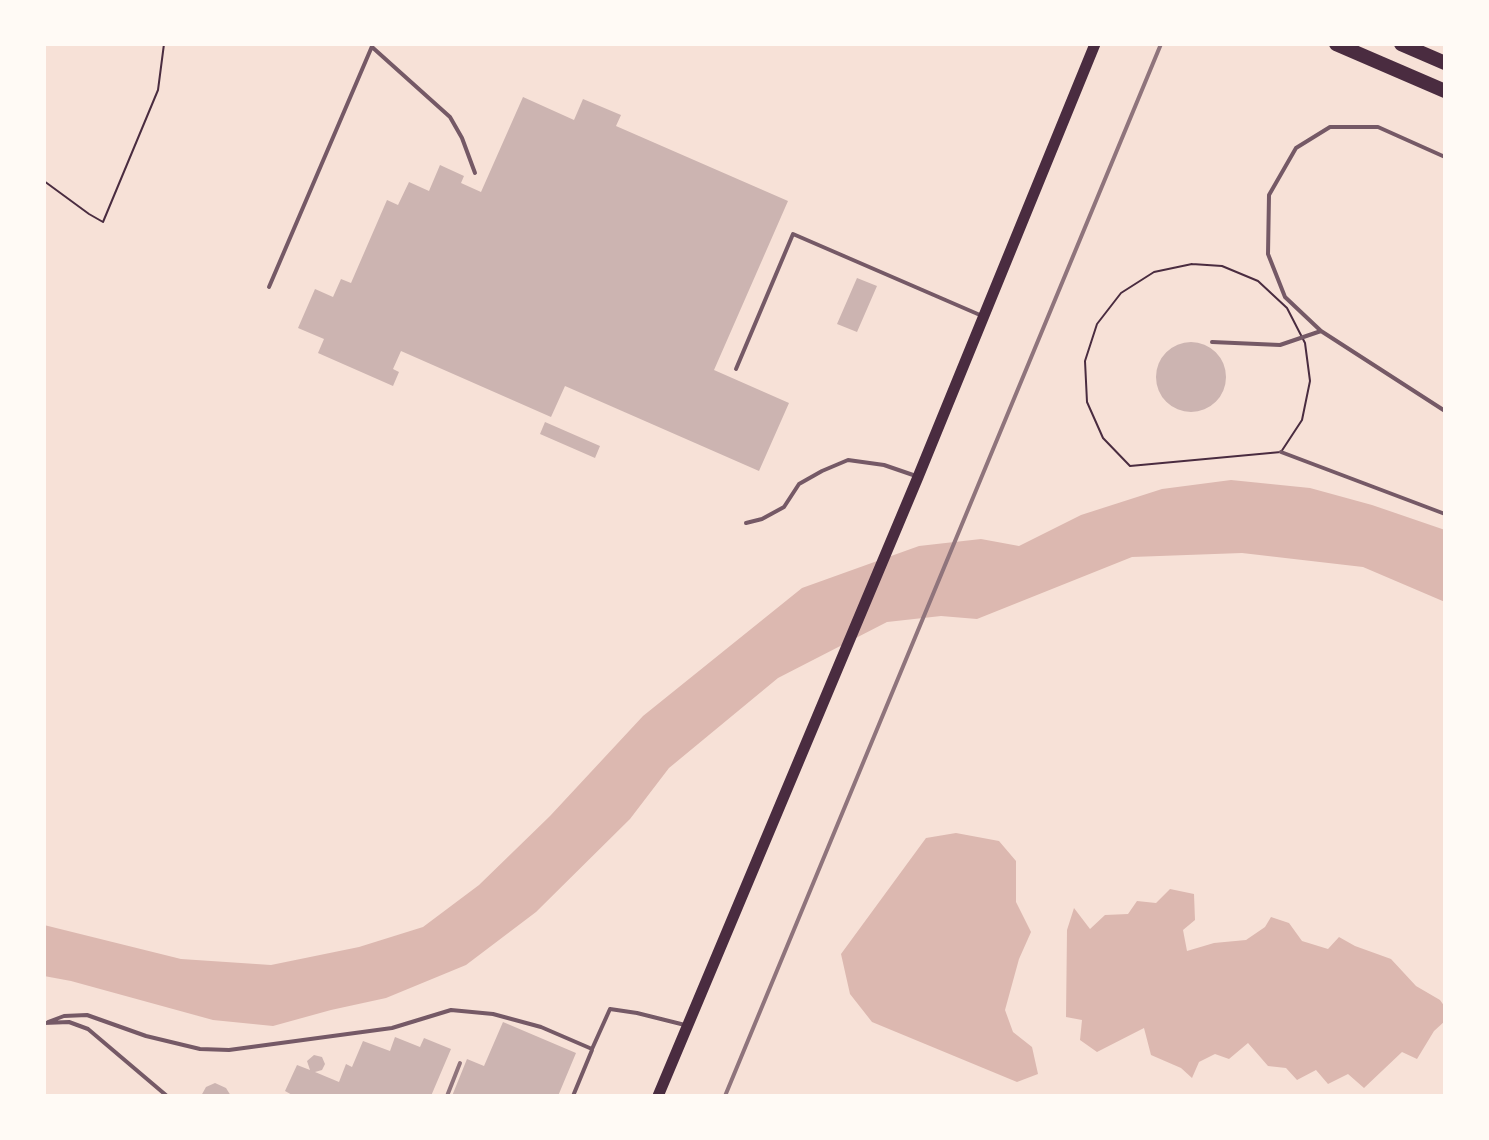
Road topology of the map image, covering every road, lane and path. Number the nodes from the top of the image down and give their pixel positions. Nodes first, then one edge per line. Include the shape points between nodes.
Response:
1 (164, 44) edge
2 (1095, 44) edge
3 (1336, 44) edge
4 (1401, 44) edge
5 (372, 45) edge
6 (1445, 63) edge
7 (1445, 91) edge
8 (1445, 157) edge
9 (475, 173) dead end
10 (44, 181) edge
11 (269, 287) dead end
12 (983, 316) junction
13 (1321, 331) junction
14 (1302, 337) junction
15 (1212, 342) dead end
16 (736, 369) dead end
17 (1445, 411) edge
18 (1281, 452) junction
19 (918, 477) junction
20 (1445, 514) edge
21 (746, 523) dead end
22 (46, 1022) edge
23 (687, 1026) junction
24 (592, 1049) junction
25 (167, 1096) edge
26 (573, 1096) edge
27 (658, 1096) edge

1 - 10 path via 158,90 103,222
2 - 12 main road
3 - 7 highway
4 - 6 highway
5 - 9 lane via 450,117
5 - 11 lane
8 - 13 lane via 1378,127 1330,127 1296,148 1269,195 1268,254 1285,297
12 - 16 lane via 793,234
12 - 19 main road
13 - 14 lane
13 - 17 lane
14 - 15 lane via 1280,345
14 - 18 path via 1310,381 1302,420
14 - 18 path via 1287,308 1258,281 1222,266 1192,264 1154,272 1121,293 1097,324 1085,361 1087,402 1103,438 1130,466
18 - 20 lane
19 - 21 lane via 848,460 799,484 784,507
19 - 23 main road
22 - 24 lane via 87,1015 146,1036 229,1050 392,1028 451,1010 493,1014
22 - 25 lane via 88,1029
23 - 24 lane via 610,1009
23 - 27 main road
24 - 26 lane

